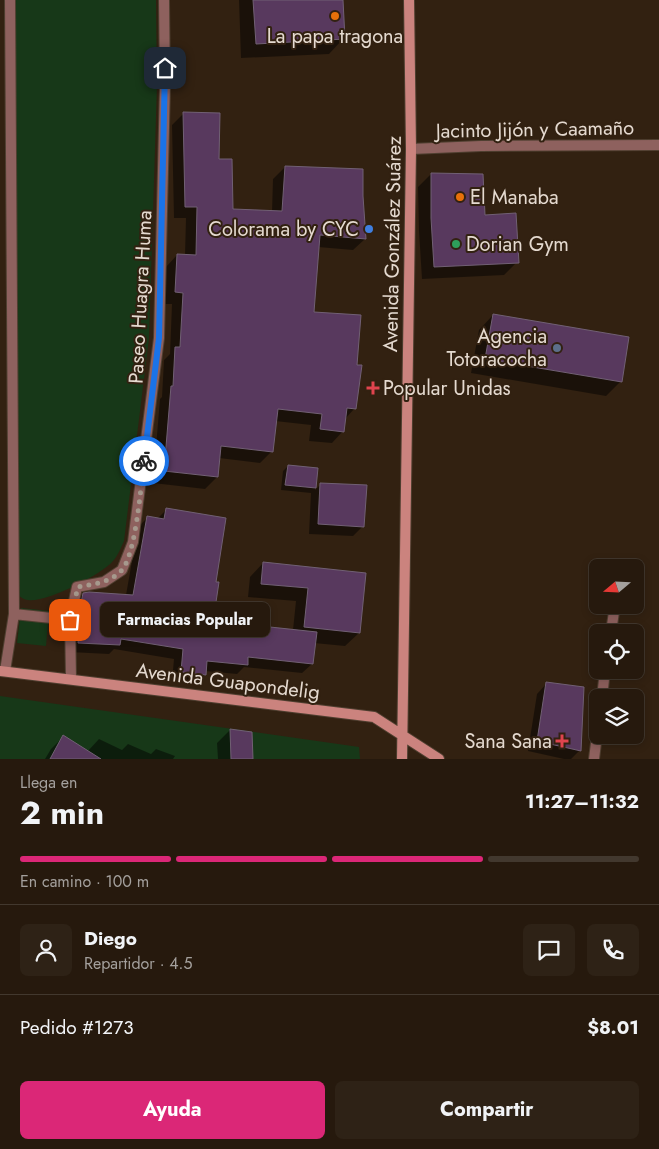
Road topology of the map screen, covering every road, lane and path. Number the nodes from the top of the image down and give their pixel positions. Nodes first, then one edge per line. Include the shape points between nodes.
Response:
1 (10, 0) edge
2 (164, 0) edge
3 (409, 0) edge
4 (659, 145) edge
5 (411, 149) junction
6 (14, 614) junction
7 (70, 620) junction
8 (3, 671) edge
9 (71, 679) junction
10 (402, 734) junction
11 (596, 744) edge
12 (402, 759) edge
13 (439, 759) edge
14 (594, 759) edge

1 - 6 street
2 - 7 street, Paseo Huagra Huma via 159,338 133,542 122,570 104,582 78,587
3 - 5 main road, Avenida González Suárez
4 - 5 street, Jacinto Jijón y Caamaño
5 - 10 main road, Avenida González Suárez
6 - 7 street
6 - 8 street
7 - 9 street, Paseo Huagra Huma
8 - 9 main road, Avenida Guapondelig
9 - 10 main road, Avenida Guapondelig via 374,717
10 - 12 main road, Avenida González Suárez
10 - 13 main road, Avenida Guapondelig
11 - 14 street

